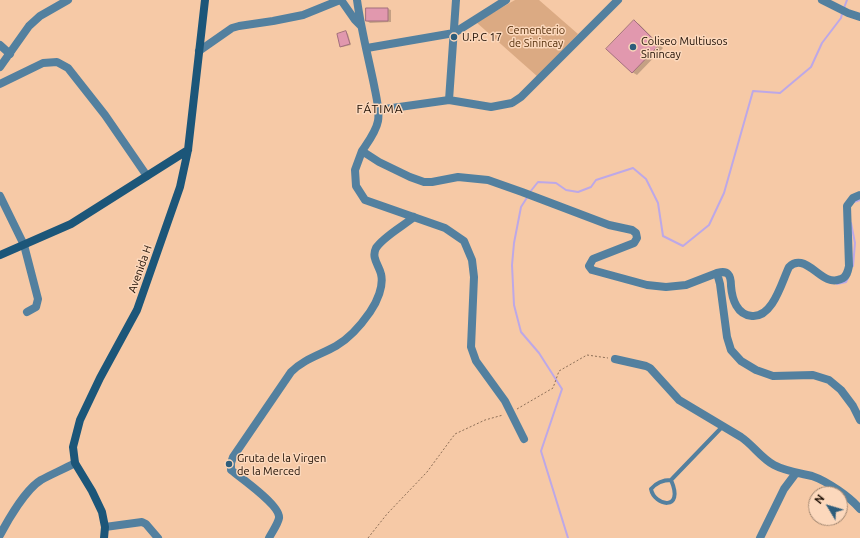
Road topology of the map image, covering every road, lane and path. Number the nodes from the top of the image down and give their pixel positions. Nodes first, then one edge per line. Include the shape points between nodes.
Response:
1 (68, 0) edge
2 (205, 0) edge
3 (341, 0) edge
4 (357, 0) edge
5 (456, 0) edge
6 (506, 0) edge
7 (618, 0) edge
8 (822, 0) edge
9 (860, 17) edge
10 (361, 26) junction
11 (454, 33) junction
12 (0, 45) edge
13 (367, 48) junction
14 (199, 51) junction
15 (10, 54) junction
16 (0, 67) edge
17 (0, 84) edge
18 (449, 100) junction
19 (378, 110) junction
20 (188, 150) junction
21 (362, 151) junction
22 (148, 176) junction
23 (860, 195) edge
24 (0, 196) edge
25 (414, 217) junction
26 (24, 245) junction
27 (0, 255) edge
28 (717, 273) junction
29 (27, 312) dead end
30 (615, 359) joint
31 (511, 413) junction
32 (860, 420) edge
33 (723, 426) junction
34 (524, 439) dead end
35 (75, 463) junction
36 (796, 472) junction
37 (671, 480) junction
38 (860, 509) edge
39 (105, 527) junction
40 (0, 535) edge
41 (104, 538) edge
42 (158, 538) edge
43 (269, 538) edge
44 (368, 538) edge
45 (760, 538) edge

1 - 15 street via 40,16 29,26
2 - 14 street, Avenida H
3 - 10 street
3 - 14 street via 303,15 232,28
4 - 10 street
5 - 11 street
6 - 11 street
7 - 18 street via 512,103 491,107
8 - 9 street
10 - 13 street
11 - 13 street
11 - 18 street
12 - 15 street
13 - 19 street
14 - 20 street, Avenida H
15 - 16 street
17 - 22 street via 43,63 57,62 68,68
18 - 19 street
19 - 21 street via 378,122
20 - 22 street
20 - 35 street, Avenida H via 180,187 137,310 80,420 73,447
21 - 25 street via 355,170 356,186 365,200
21 - 28 street via 379,162 424,182 458,177 488,180 636,233 634,243 593,259 589,266 592,270 647,285 666,287 686,285
22 - 26 street via 71,224
23 - 28 street via 847,206 849,266 844,278 831,281 805,264 793,264 789,267 771,306 765,313 754,317 740,312 732,297 728,274
24 - 26 street
25 - 31 street via 445,228 464,241 472,260 474,277 471,347 476,360
25 - 43 street via 381,242 375,250 381,283 371,310 357,329 336,346 295,368 233,457 231,470 273,504 278,512 279,518
26 - 27 street
26 - 29 street via 38,299 36,307
28 - 32 street via 727,337 731,350 741,361 773,376 813,375 829,380 841,390
30 - 31 path via 587,355 559,371 553,388
30 - 33 street via 650,368 679,400
31 - 34 street
31 - 44 path via 485,420 455,434 427,472
33 - 36 street via 745,439 774,465
33 - 37 lane
35 - 39 street, Avenida H via 102,512
35 - 40 street via 41,480 31,488
36 - 38 street via 825,482
36 - 45 street via 784,489
37 - 37 lane via 655,485 651,489 655,498 668,503 674,499 676,495
39 - 41 street, Avenida H
39 - 42 street via 142,522

